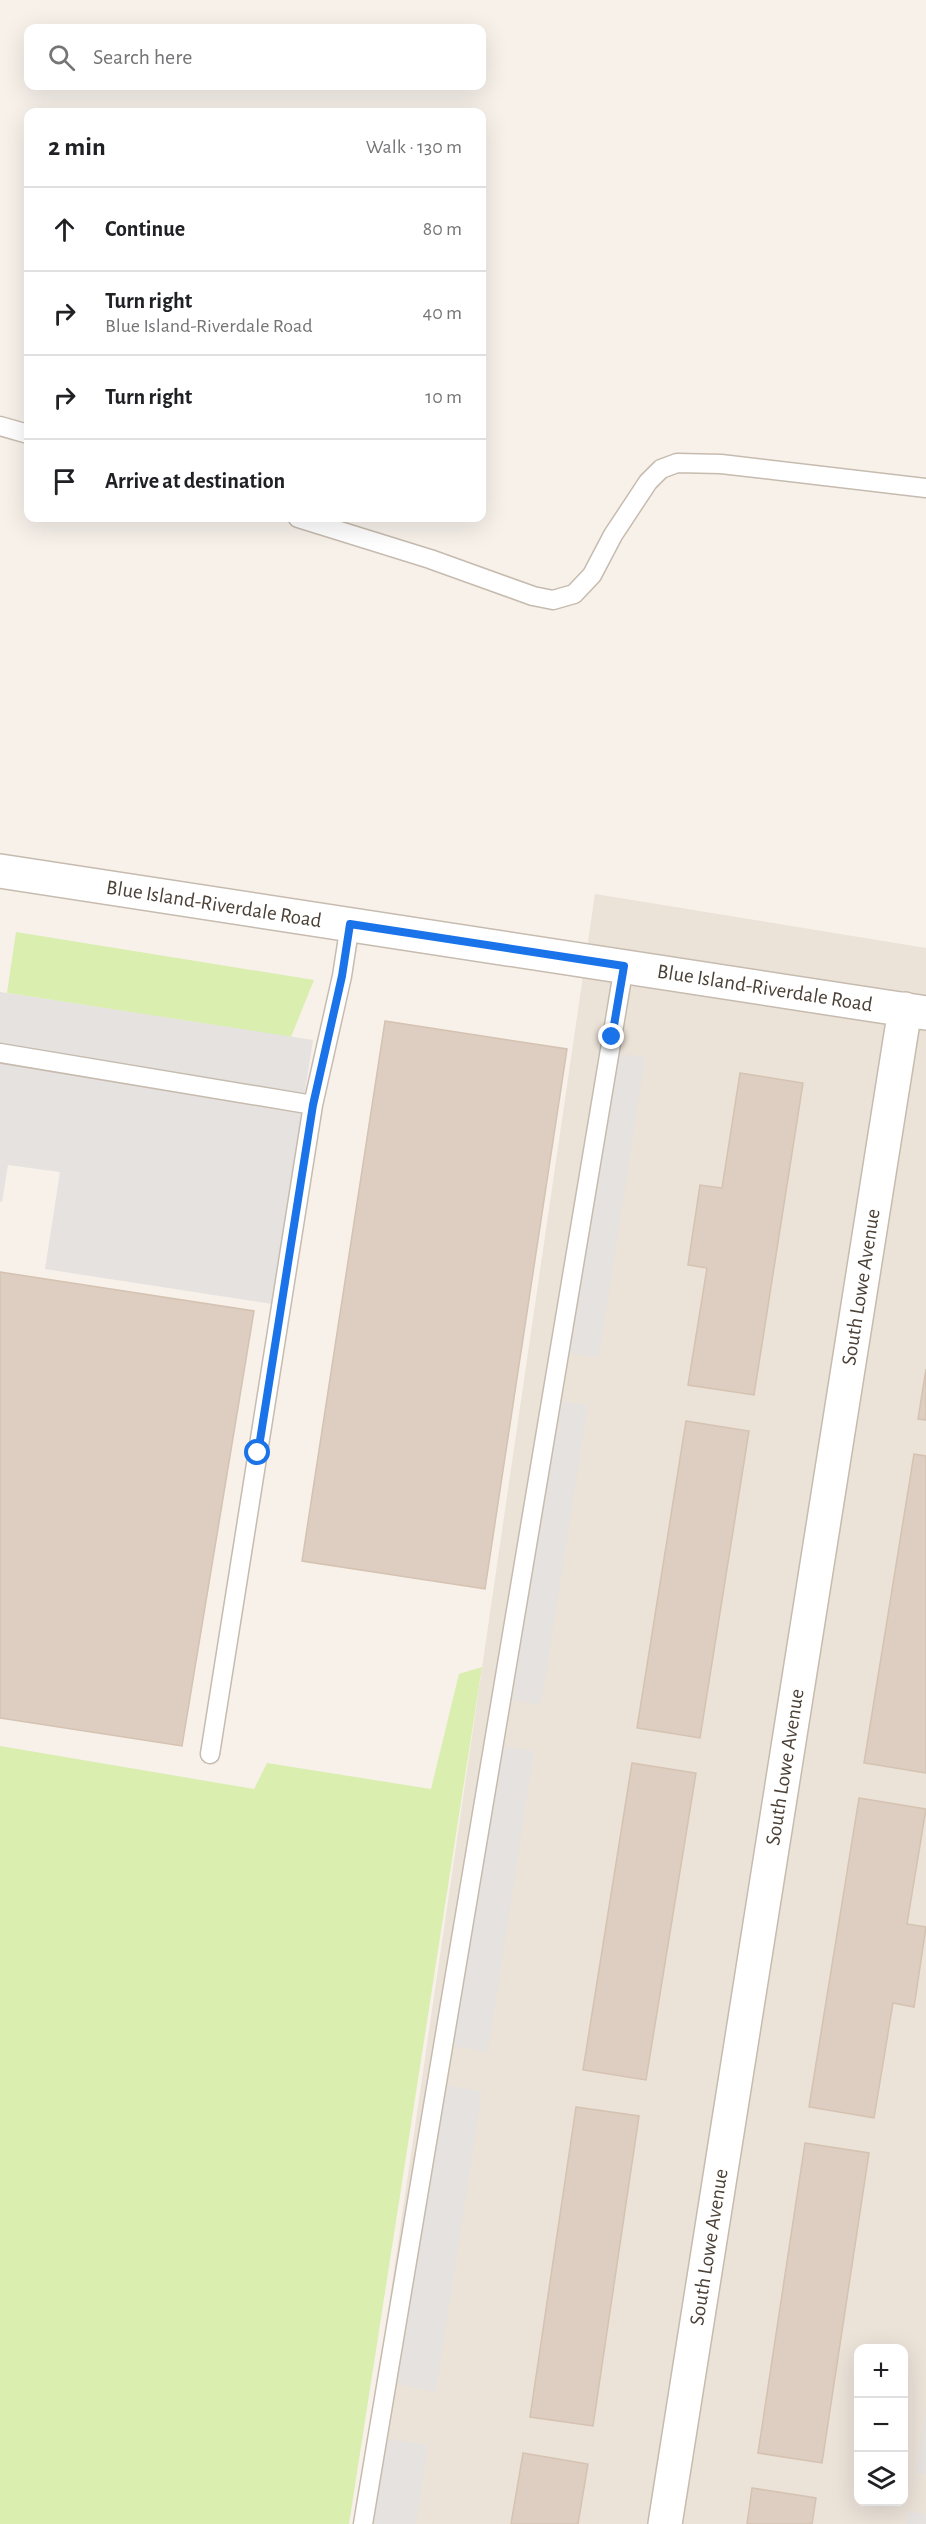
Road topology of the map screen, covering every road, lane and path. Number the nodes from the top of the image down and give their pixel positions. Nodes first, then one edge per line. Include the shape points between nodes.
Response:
1 (0, 426) edge
2 (24, 433) edge
3 (926, 488) edge
4 (311, 522) edge
5 (0, 871) edge
6 (350, 924) junction
7 (624, 966) junction
8 (915, 1011) edge
9 (0, 1053) edge
10 (313, 1105) junction
11 (210, 1754) dead end
12 (363, 2524) edge
13 (665, 2524) edge

1 - 2 lane
3 - 4 lane via 721,464 677,463 661,469 648,482 586,581 574,594 553,600
5 - 6 street, Blue Island-Riverdale Road
6 - 7 street, Blue Island-Riverdale Road
6 - 10 lane
7 - 8 street, Blue Island-Riverdale Road
7 - 12 lane
8 - 13 street, South Lowe Avenue
9 - 10 lane
10 - 11 lane

